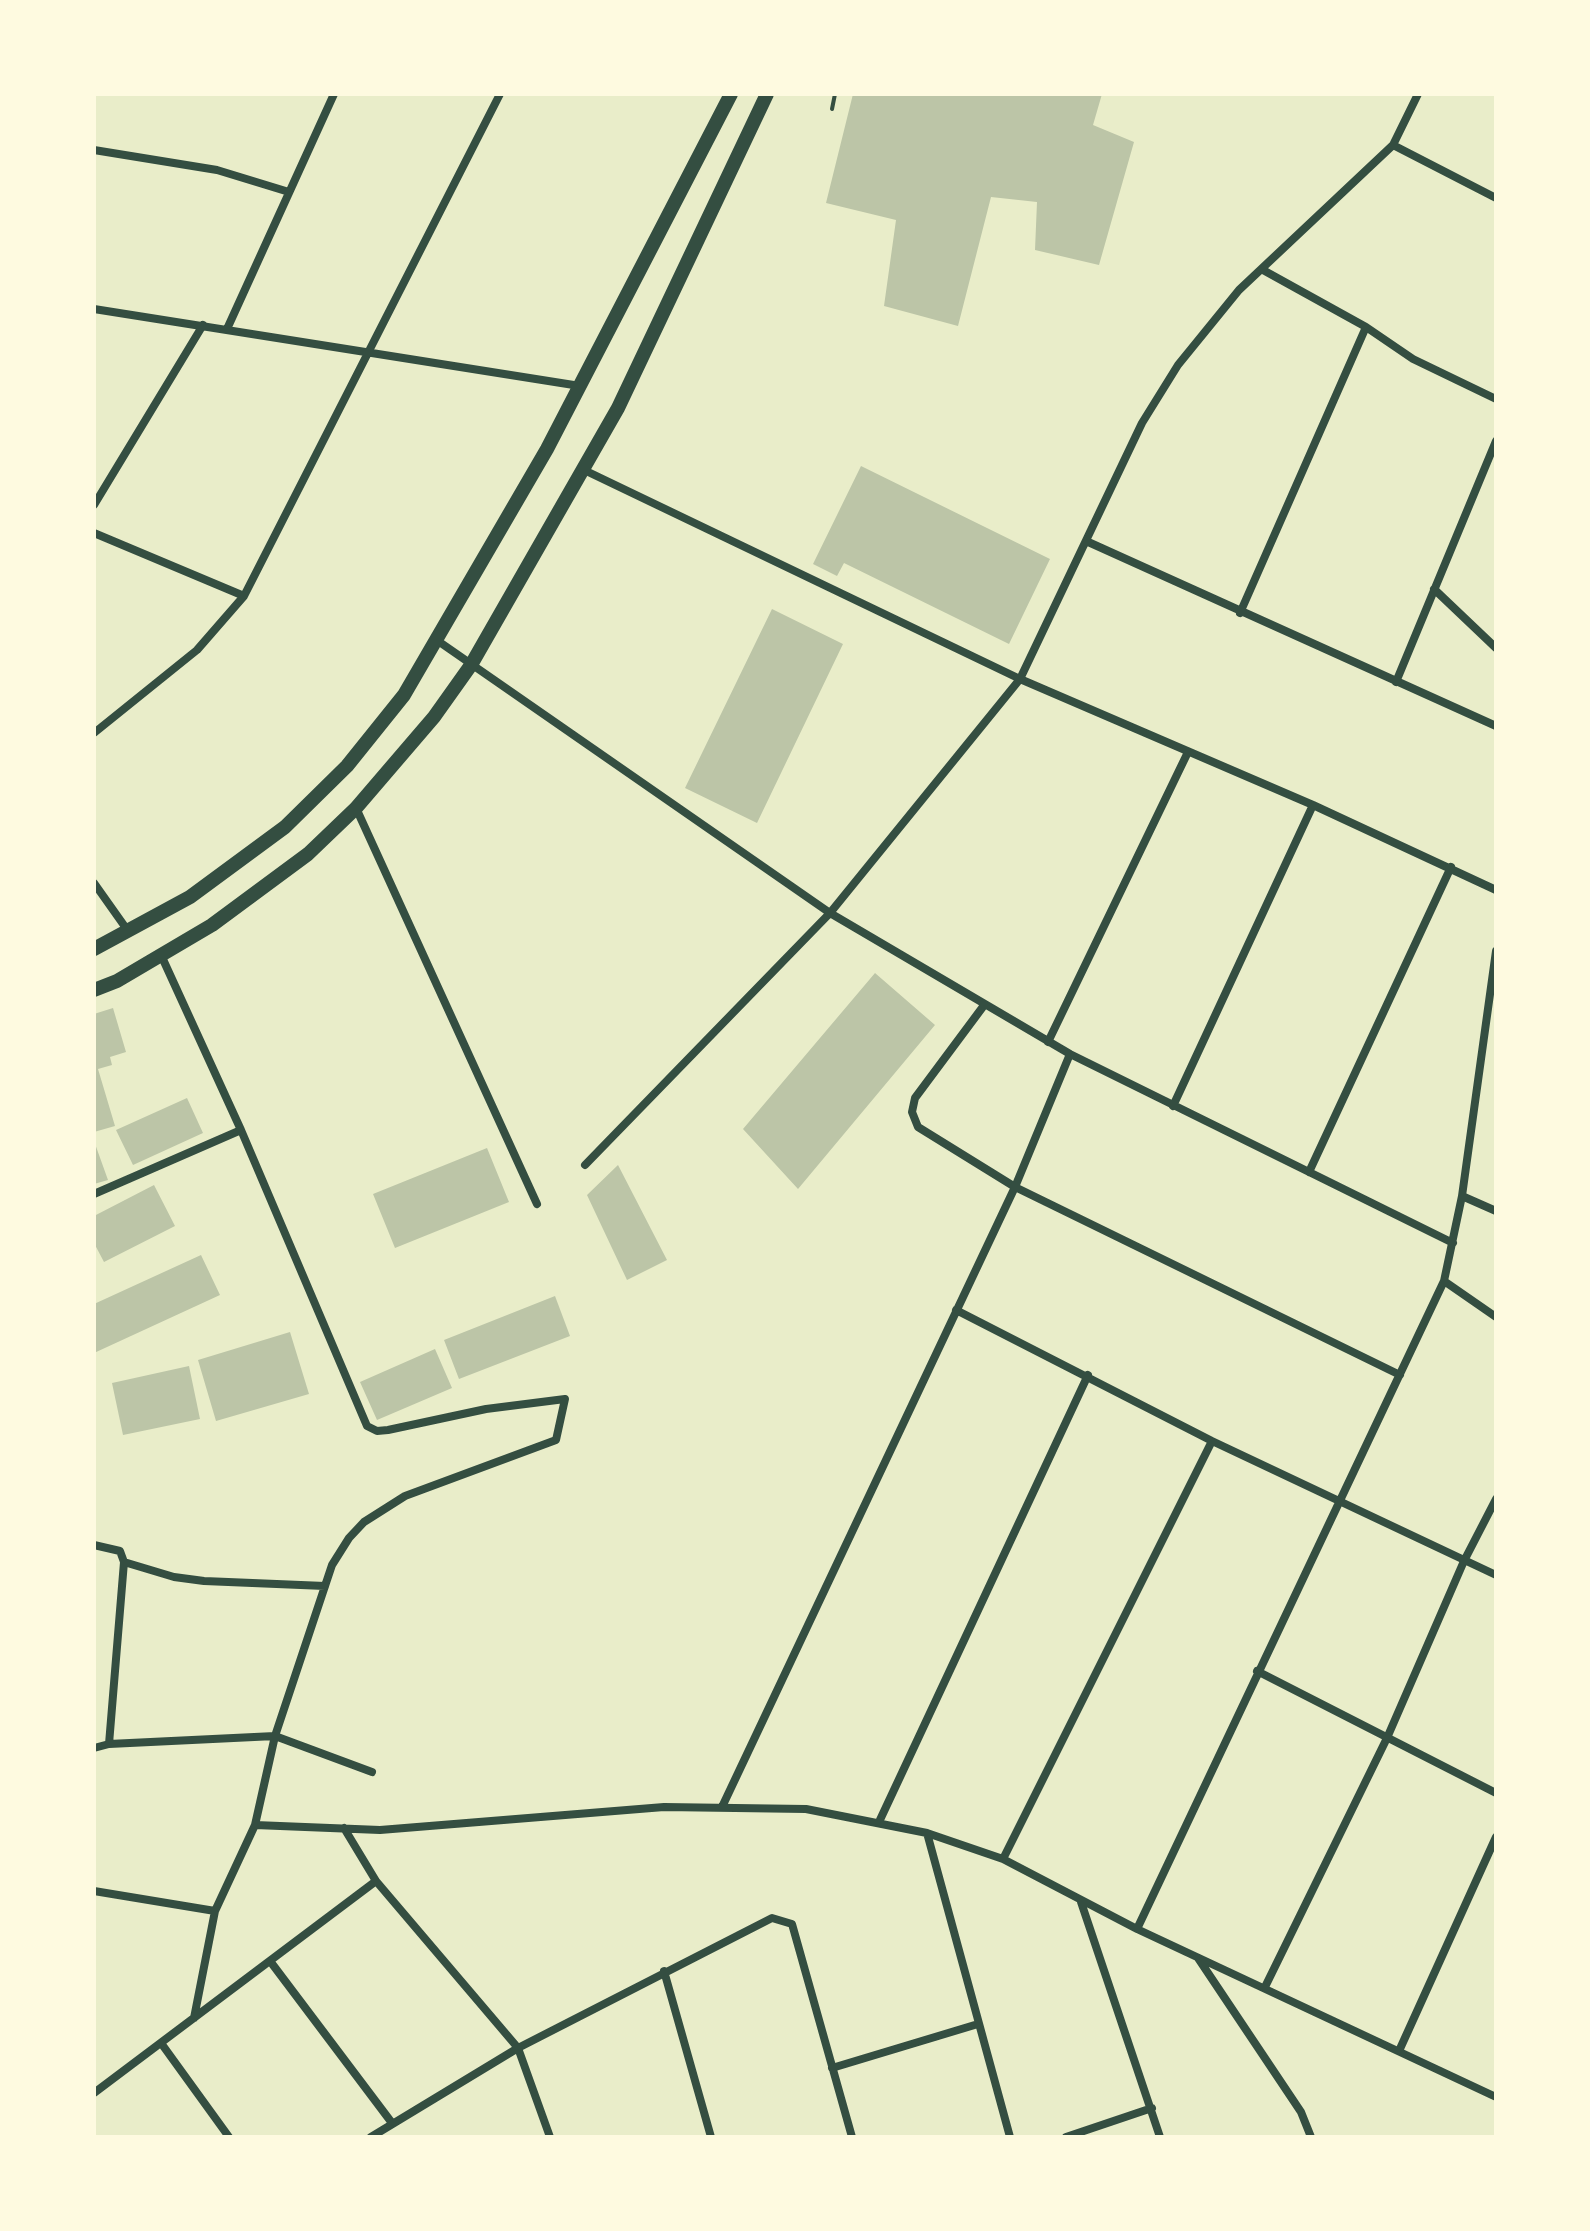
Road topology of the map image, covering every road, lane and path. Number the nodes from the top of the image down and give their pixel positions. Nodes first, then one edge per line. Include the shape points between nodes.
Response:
1 (334, 94) edge
2 (500, 94) edge
3 (731, 94) edge
4 (767, 94) edge
5 (835, 94) edge
6 (1418, 94) edge
7 (832, 109) dead end
8 (1393, 145) junction
9 (94, 150) edge
10 (289, 192) junction
11 (1496, 198) edge
12 (1263, 270) junction
13 (94, 309) edge
14 (203, 325) junction
15 (1366, 327) junction
16 (227, 329) junction
17 (368, 350) junction
18 (580, 386) junction
19 (1496, 399) edge
20 (1496, 441) edge
21 (584, 470) junction
22 (94, 505) edge
23 (94, 533) edge
24 (1086, 541) junction
25 (1434, 589) junction
26 (244, 596) junction
27 (1240, 613) junction
28 (438, 641) junction
29 (1496, 648) edge
30 (471, 665) junction
31 (1020, 679) junction
32 (1396, 682) junction
33 (1496, 726) edge
34 (94, 733) edge
35 (1188, 752) junction
36 (1313, 805) junction
37 (356, 808) junction
38 (1451, 867) junction
39 (94, 883) edge
40 (1496, 890) edge
41 (830, 913) junction
42 (128, 931) junction
43 (94, 949) edge
44 (1496, 951) edge
45 (161, 955) junction
46 (94, 990) edge
47 (985, 1004) junction
48 (1048, 1042) junction
49 (1485, 1046) junction
50 (1496, 1051) edge
51 (1070, 1054) junction
52 (1173, 1106) junction
53 (241, 1130) junction
54 (585, 1165) dead end
55 (1309, 1172) junction
56 (1015, 1187) junction
57 (94, 1194) edge
58 (1462, 1196) junction
59 (537, 1204) dead end
60 (1496, 1211) edge
61 (1453, 1243) junction
62 (1444, 1281) junction
63 (956, 1310) junction
64 (1496, 1317) edge
65 (1088, 1375) junction
66 (1400, 1375) junction
67 (1212, 1441) junction
68 (1339, 1498) junction
69 (1496, 1499) edge
70 (94, 1545) edge
71 (1464, 1561) junction
72 (124, 1562) junction
73 (1496, 1575) edge
74 (325, 1586) junction
75 (1257, 1671) junction
76 (275, 1736) junction
77 (1387, 1738) junction
78 (109, 1744) junction
79 (94, 1748) edge
80 (372, 1772) dead end
81 (1496, 1793) edge
82 (722, 1807) junction
83 (879, 1822) junction
84 (255, 1825) junction
85 (344, 1828) junction
86 (927, 1833) junction
87 (1496, 1837) edge
88 (1003, 1859) junction
89 (376, 1881) junction
90 (94, 1891) edge
91 (1081, 1902) junction
92 (215, 1911) junction
93 (1137, 1929) junction
94 (1198, 1957) junction
95 (270, 1961) junction
96 (664, 1971) junction
97 (1265, 1987) junction
98 (194, 2018) junction
99 (978, 2024) junction
100 (161, 2043) junction
101 (518, 2048) junction
102 (1399, 2051) junction
103 (832, 2068) junction
104 (94, 2093) edge
105 (1496, 2097) edge
106 (1152, 2108) junction
107 (392, 2123) junction
108 (229, 2137) edge
109 (371, 2137) edge
110 (550, 2137) edge
111 (711, 2137) edge
112 (852, 2137) edge
113 (1010, 2137) edge
114 (1066, 2137) edge
115 (1160, 2137) edge
116 (1311, 2137) edge

1 - 10 street
2 - 17 street
3 - 18 main road
4 - 21 main road
5 - 7 lane
6 - 8 street
8 - 11 street
8 - 12 street
9 - 10 street via 217,170
10 - 16 street
12 - 15 street
12 - 24 street via 1239,290 1178,365 1142,423
13 - 14 street
14 - 16 street
14 - 22 street
15 - 19 street via 1413,359
15 - 27 street
16 - 17 street
17 - 18 street
17 - 26 street
18 - 28 main road
20 - 25 street
21 - 30 main road
21 - 31 street
23 - 26 street
24 - 27 street
24 - 31 street
25 - 29 street
25 - 32 street
26 - 34 street via 197,650
27 - 32 street
28 - 30 street
28 - 42 main road via 378,730 285,827 190,897
30 - 37 main road via 402,759
30 - 41 street
31 - 35 street
31 - 41 street
32 - 33 street
35 - 36 street
35 - 48 street
36 - 38 street
36 - 52 street
37 - 45 main road via 308,854 212,925
37 - 59 street
38 - 40 street
38 - 55 street
39 - 42 street
41 - 47 street
41 - 54 street
42 - 43 main road
44 - 49 street
45 - 46 main road
45 - 53 street
47 - 48 street
47 - 56 street via 915,1098 912,1112 918,1127
48 - 51 street
49 - 50 street
49 - 58 street
51 - 52 street
51 - 56 street
52 - 55 street
53 - 57 street
53 - 74 street via 367,1426 388,1430 565,1399 556,1440 389,1504 349,1538
55 - 61 street
56 - 63 street
56 - 66 street
58 - 60 street
58 - 61 street
61 - 62 street
62 - 64 street
62 - 66 street
63 - 65 street
63 - 82 street
65 - 67 street
65 - 83 street
66 - 68 street
67 - 68 street
67 - 88 street
68 - 71 street
68 - 75 street
69 - 71 street
70 - 72 street via 120,1551
71 - 73 street
71 - 77 street
72 - 74 street via 204,1581
72 - 78 street
74 - 76 street
75 - 77 street
75 - 93 street
76 - 78 street
76 - 80 street
76 - 84 street
77 - 81 street
77 - 97 street
78 - 79 street
82 - 83 street via 806,1809
82 - 85 street
83 - 86 street
84 - 85 street
84 - 92 street
85 - 89 street
86 - 88 street
86 - 99 street
87 - 102 street
88 - 91 street
89 - 95 street
89 - 101 street
90 - 92 street
91 - 93 street
91 - 106 street
92 - 98 street
93 - 94 street
94 - 97 street
94 - 116 street via 1301,2112
95 - 98 street
95 - 107 street
96 - 101 street
96 - 103 street via 772,1918 783,1918 792,1924
96 - 111 street
97 - 102 street
98 - 100 street
99 - 103 street
99 - 113 street
100 - 104 street
100 - 108 street
101 - 107 street
101 - 110 street
102 - 105 street
103 - 112 street
106 - 114 street
106 - 115 street
107 - 109 street

